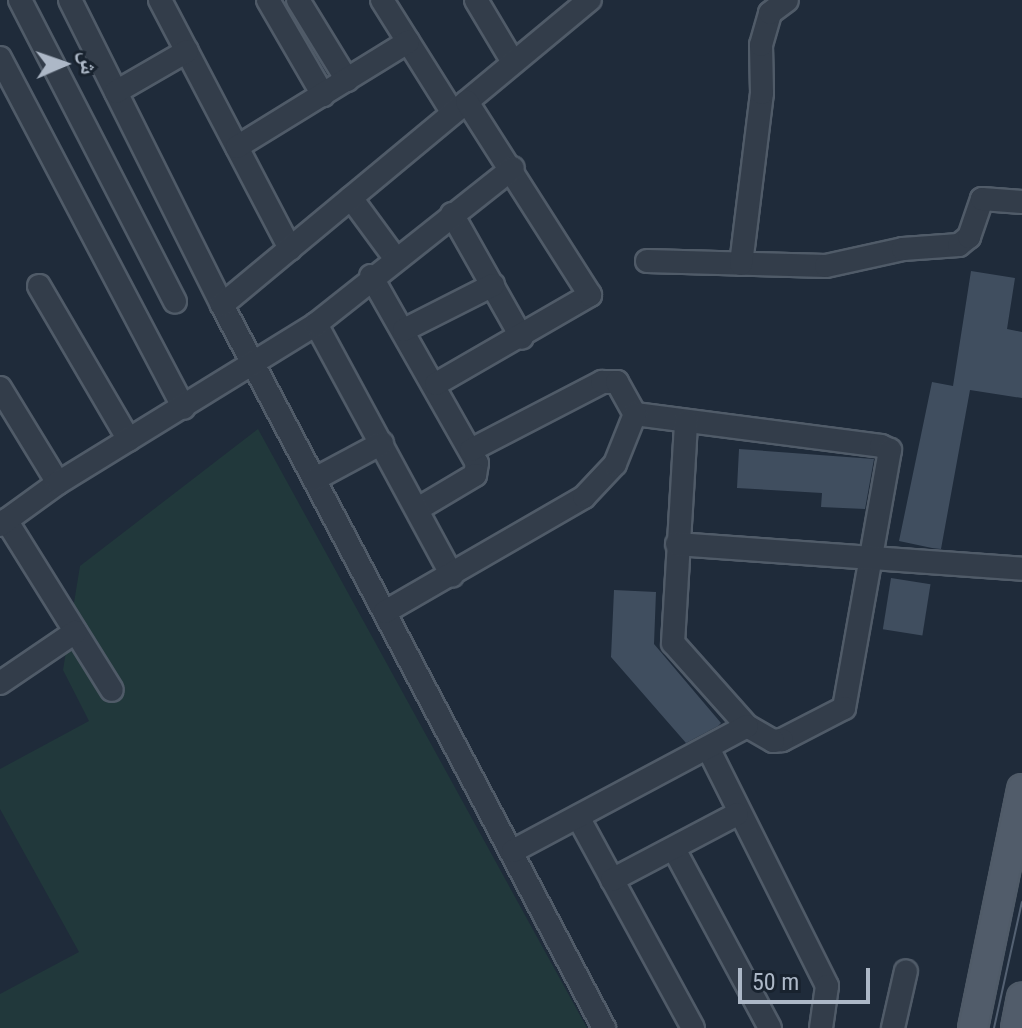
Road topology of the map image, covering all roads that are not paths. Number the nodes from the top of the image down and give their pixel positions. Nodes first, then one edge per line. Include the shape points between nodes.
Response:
1 (20, 0) edge
2 (70, 0) edge
3 (160, 0) edge
4 (268, 0) edge
5 (298, 0) edge
6 (382, 0) edge
7 (476, 0) edge
8 (787, 0) edge
9 (579, 4) edge
10 (408, 42) junction
11 (187, 51) junction
12 (0, 58) edge
13 (513, 62) junction
14 (347, 80) junction
15 (116, 92) junction
16 (323, 95) junction
17 (460, 107) junction
18 (237, 147) junction
19 (513, 168) junction
20 (351, 198) junction
21 (1022, 202) edge
22 (452, 214) junction
23 (290, 249) junction
24 (395, 258) junction
25 (647, 261) dead end
26 (741, 264) junction
27 (371, 276) junction
28 (493, 285) junction
29 (39, 286) dead end
30 (175, 302) dead end
31 (222, 305) junction
32 (316, 324) junction
33 (404, 330) junction
34 (522, 338) junction
35 (254, 365) junction
36 (436, 384) junction
37 (0, 388) edge
38 (184, 408) junction
39 (635, 414) junction
40 (686, 421) junction
41 (129, 440) junction
42 (382, 443) junction
43 (471, 450) junction
44 (315, 479) junction
45 (58, 483) junction
46 (418, 509) junction
47 (3, 522) edge
48 (677, 544) junction
49 (870, 560) junction
50 (1022, 569) edge
51 (452, 576) junction
52 (385, 612) junction
53 (75, 632) junction
54 (0, 683) edge
55 (112, 690) dead end
56 (747, 726) junction
57 (708, 748) junction
58 (1022, 789) edge
59 (737, 814) junction
60 (578, 817) junction
61 (674, 849) junction
62 (513, 851) junction
63 (612, 880) junction
64 (906, 971) dead end
65 (1022, 998) edge
66 (819, 1027) edge
67 (604, 1028) edge
68 (693, 1028) edge
69 (770, 1028) edge
70 (893, 1028) edge
71 (973, 1028) edge
72 (1016, 1028) edge

1 - 30 street
2 - 15 street
3 - 11 street
4 - 16 street
5 - 14 street
6 - 10 street
7 - 13 street
8 - 26 street via 770,13 761,45 762,93
9 - 13 street
10 - 14 street
10 - 17 street
11 - 15 street
11 - 18 street
12 - 38 street
13 - 17 street
14 - 16 street
15 - 31 street
16 - 18 street
17 - 19 street
17 - 20 street
18 - 23 street
19 - 22 street
19 - 34 street via 590,295
20 - 23 street
20 - 24 street
21 - 26 street via 976,203 969,237 959,245 903,249 826,266
22 - 24 street
22 - 28 street
23 - 31 street
24 - 27 street
25 - 26 street
27 - 32 street
27 - 33 street
28 - 33 street
28 - 34 street
29 - 41 street
31 - 35 street
32 - 35 street
32 - 42 street
33 - 36 street
34 - 36 street
35 - 38 street
35 - 44 street
36 - 43 street
37 - 45 street
38 - 41 street
39 - 40 street
39 - 43 street via 617,382 602,382
39 - 51 street via 615,464 584,497
40 - 48 street
40 - 49 street via 890,450
41 - 45 street
42 - 44 street
42 - 46 street
43 - 46 street via 475,475
44 - 52 street
45 - 47 street
46 - 51 street
47 - 53 street
48 - 49 street
48 - 56 street via 673,643
49 - 50 street
49 - 56 street via 844,708 782,740 773,741
51 - 52 street
52 - 62 street
53 - 54 street
53 - 55 street
56 - 57 street
57 - 59 street
57 - 60 street
58 - 71 main road
59 - 61 street
59 - 66 street via 827,986
60 - 62 street
60 - 63 street
61 - 63 street
61 - 69 street
62 - 67 street
63 - 68 street
64 - 70 street
65 - 72 main road

